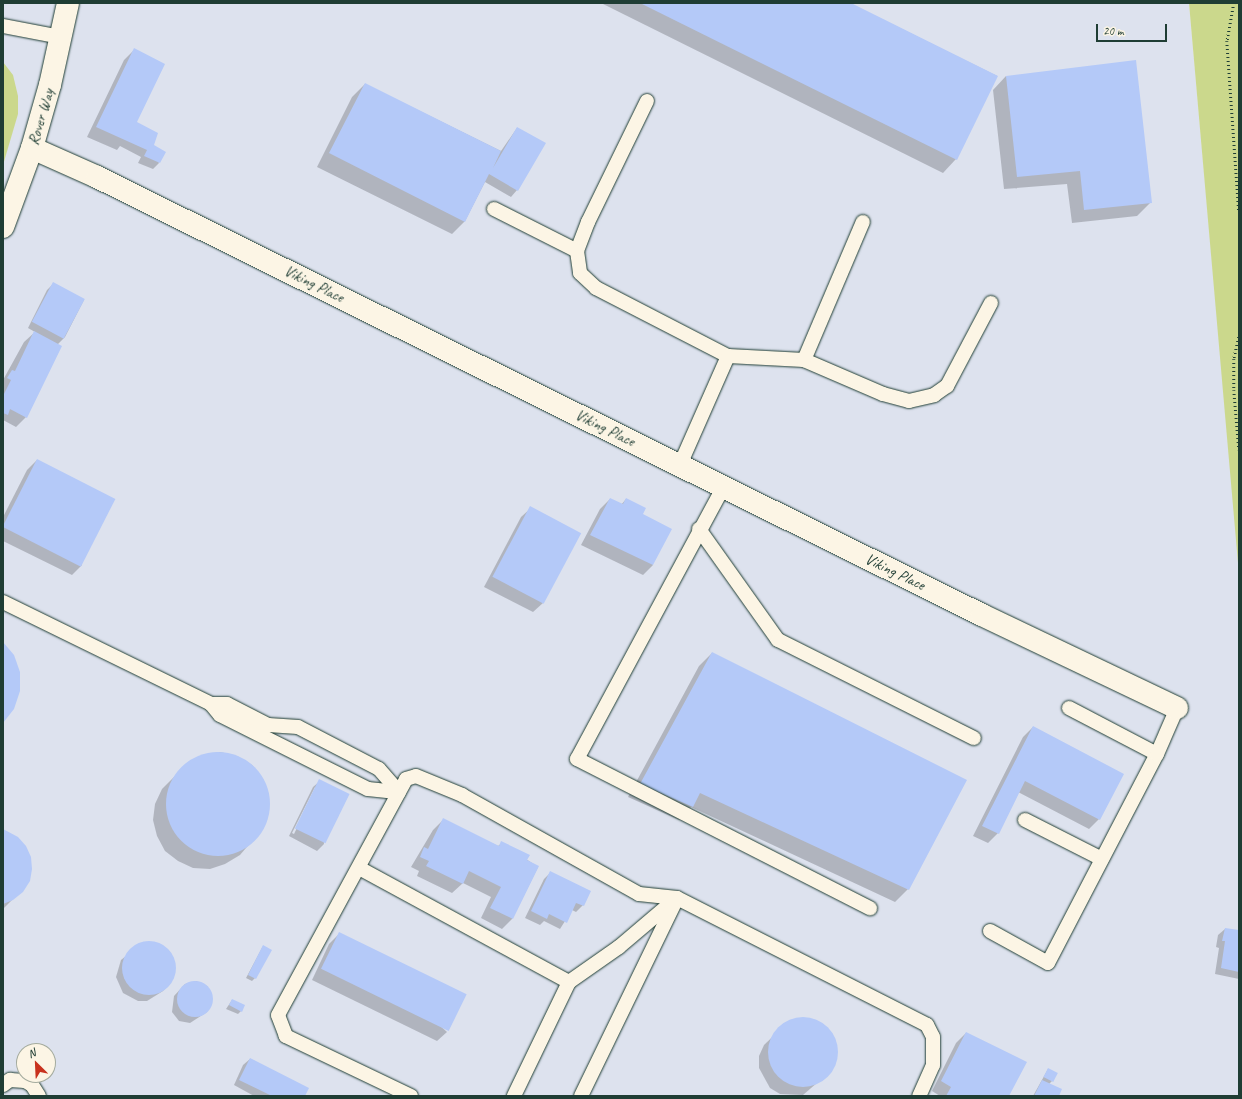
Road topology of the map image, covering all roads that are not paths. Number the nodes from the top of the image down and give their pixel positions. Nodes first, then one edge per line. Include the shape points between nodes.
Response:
1 (68, 3) edge
2 (3, 26) edge
3 (61, 37) junction
4 (647, 101) dead end
5 (32, 148) junction
6 (494, 208) dead end
7 (863, 222) dead end
8 (3, 227) edge
9 (577, 251) junction
10 (991, 304) dead end
11 (728, 356) junction
12 (804, 360) junction
13 (680, 465) junction
14 (724, 486) junction
15 (699, 529) junction
16 (3, 602) edge
17 (211, 704) junction
18 (1069, 708) dead end
19 (1177, 708) joint
20 (974, 738) dead end
21 (1157, 754) junction
22 (399, 792) junction
23 (1025, 820) dead end
24 (1102, 859) junction
25 (360, 868) junction
26 (676, 898) junction
27 (870, 908) dead end
28 (990, 931) dead end
29 (569, 982) junction
30 (3, 1084) edge
31 (39, 1096) edge
32 (411, 1096) edge
33 (514, 1096) edge
34 (581, 1096) edge
35 (919, 1096) edge

1 - 3 street, Rover Way
2 - 3 lane
3 - 5 street, Rover Way
4 - 9 lane via 588,222
5 - 8 street, Rover Way
5 - 13 street, Viking Place via 97,177
6 - 9 lane
7 - 12 lane
9 - 11 lane via 580,273 596,288
10 - 12 lane via 947,386 934,395 909,401 883,394
11 - 12 lane
11 - 13 lane
13 - 14 street, Viking Place
14 - 15 lane
14 - 19 street, Viking Place
15 - 20 lane via 778,640
15 - 27 lane via 577,759
16 - 17 lane
17 - 22 lane via 220,715 368,789
17 - 22 lane via 227,704 268,725 298,728 379,768
18 - 21 lane
19 - 21 lane
21 - 24 lane
22 - 25 lane
22 - 26 lane via 406,780 416,776 462,795 639,894
23 - 24 lane
24 - 28 lane via 1048,963
25 - 29 lane
25 - 32 lane via 278,1015 286,1036
26 - 29 lane via 619,947
26 - 34 lane
26 - 35 lane via 927,1025 933,1037 934,1058
29 - 33 lane
30 - 31 lane via 18,1079 25,1081 32,1085

